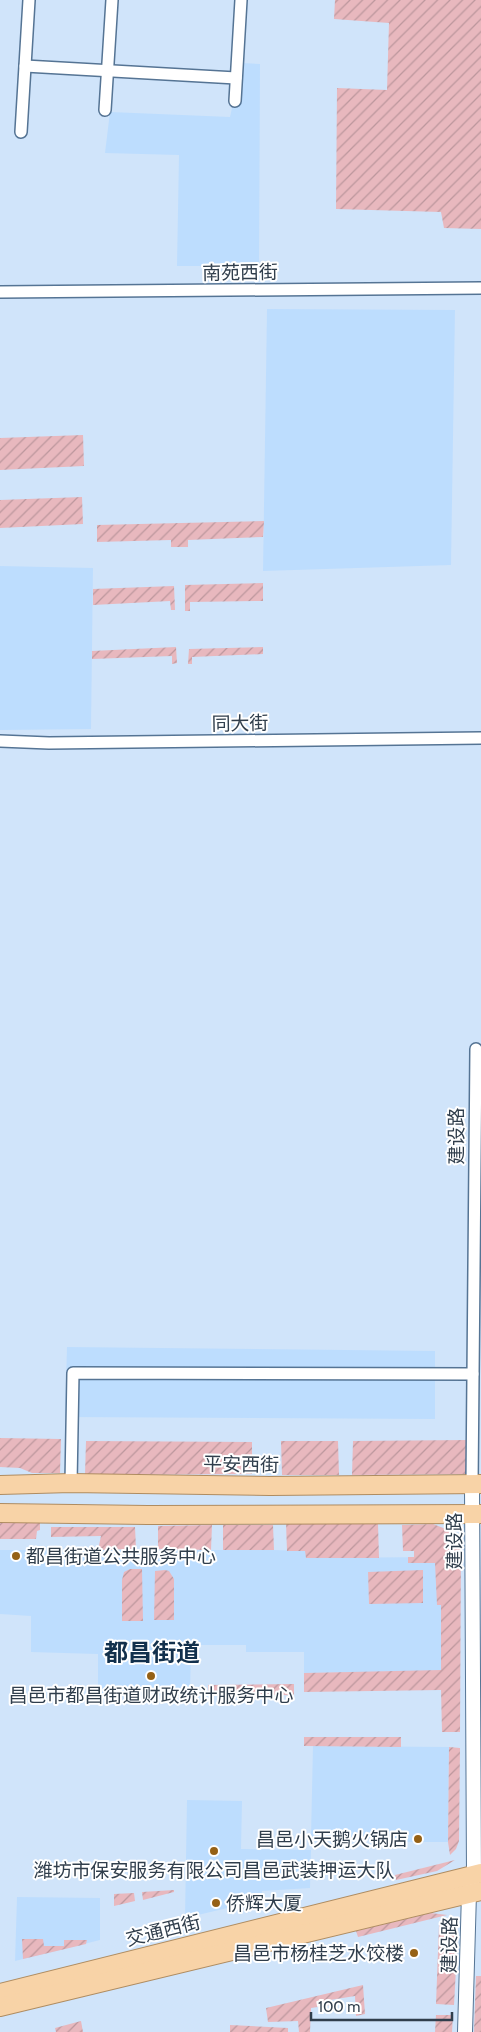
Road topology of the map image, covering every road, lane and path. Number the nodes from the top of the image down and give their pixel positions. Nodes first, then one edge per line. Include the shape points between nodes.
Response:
1 (28, 0) edge
2 (112, 0) edge
3 (241, 0) edge
4 (24, 66) junction
5 (107, 70) junction
6 (236, 78) junction
7 (235, 101) dead end
8 (105, 110) dead end
9 (21, 132) dead end
10 (481, 288) edge
11 (0, 292) edge
12 (481, 738) edge
13 (0, 741) edge
14 (476, 1049) dead end
15 (473, 1374) junction
16 (71, 1483) junction
17 (0, 1485) edge
18 (477, 1485) edge
19 (0, 1513) edge
20 (477, 1514) edge
21 (476, 1883) edge
22 (0, 1993) edge
23 (0, 2007) edge
24 (464, 2032) edge

1 - 4 street
2 - 5 street
3 - 6 street
4 - 5 street
4 - 9 street
5 - 6 street
5 - 8 street
6 - 7 street
10 - 11 street, 南苑西街
12 - 13 street, 同大街
14 - 15 street, 建设路
15 - 16 street via 74,1373
15 - 18 street, 建设路
16 - 17 main road, 平安西街
16 - 18 main road, 平安西街
18 - 20 street, 建设路
19 - 20 main road
20 - 21 street, 建设路
21 - 22 main road, 交通西街
21 - 23 main road, 交通西街
21 - 24 street, 建设路

